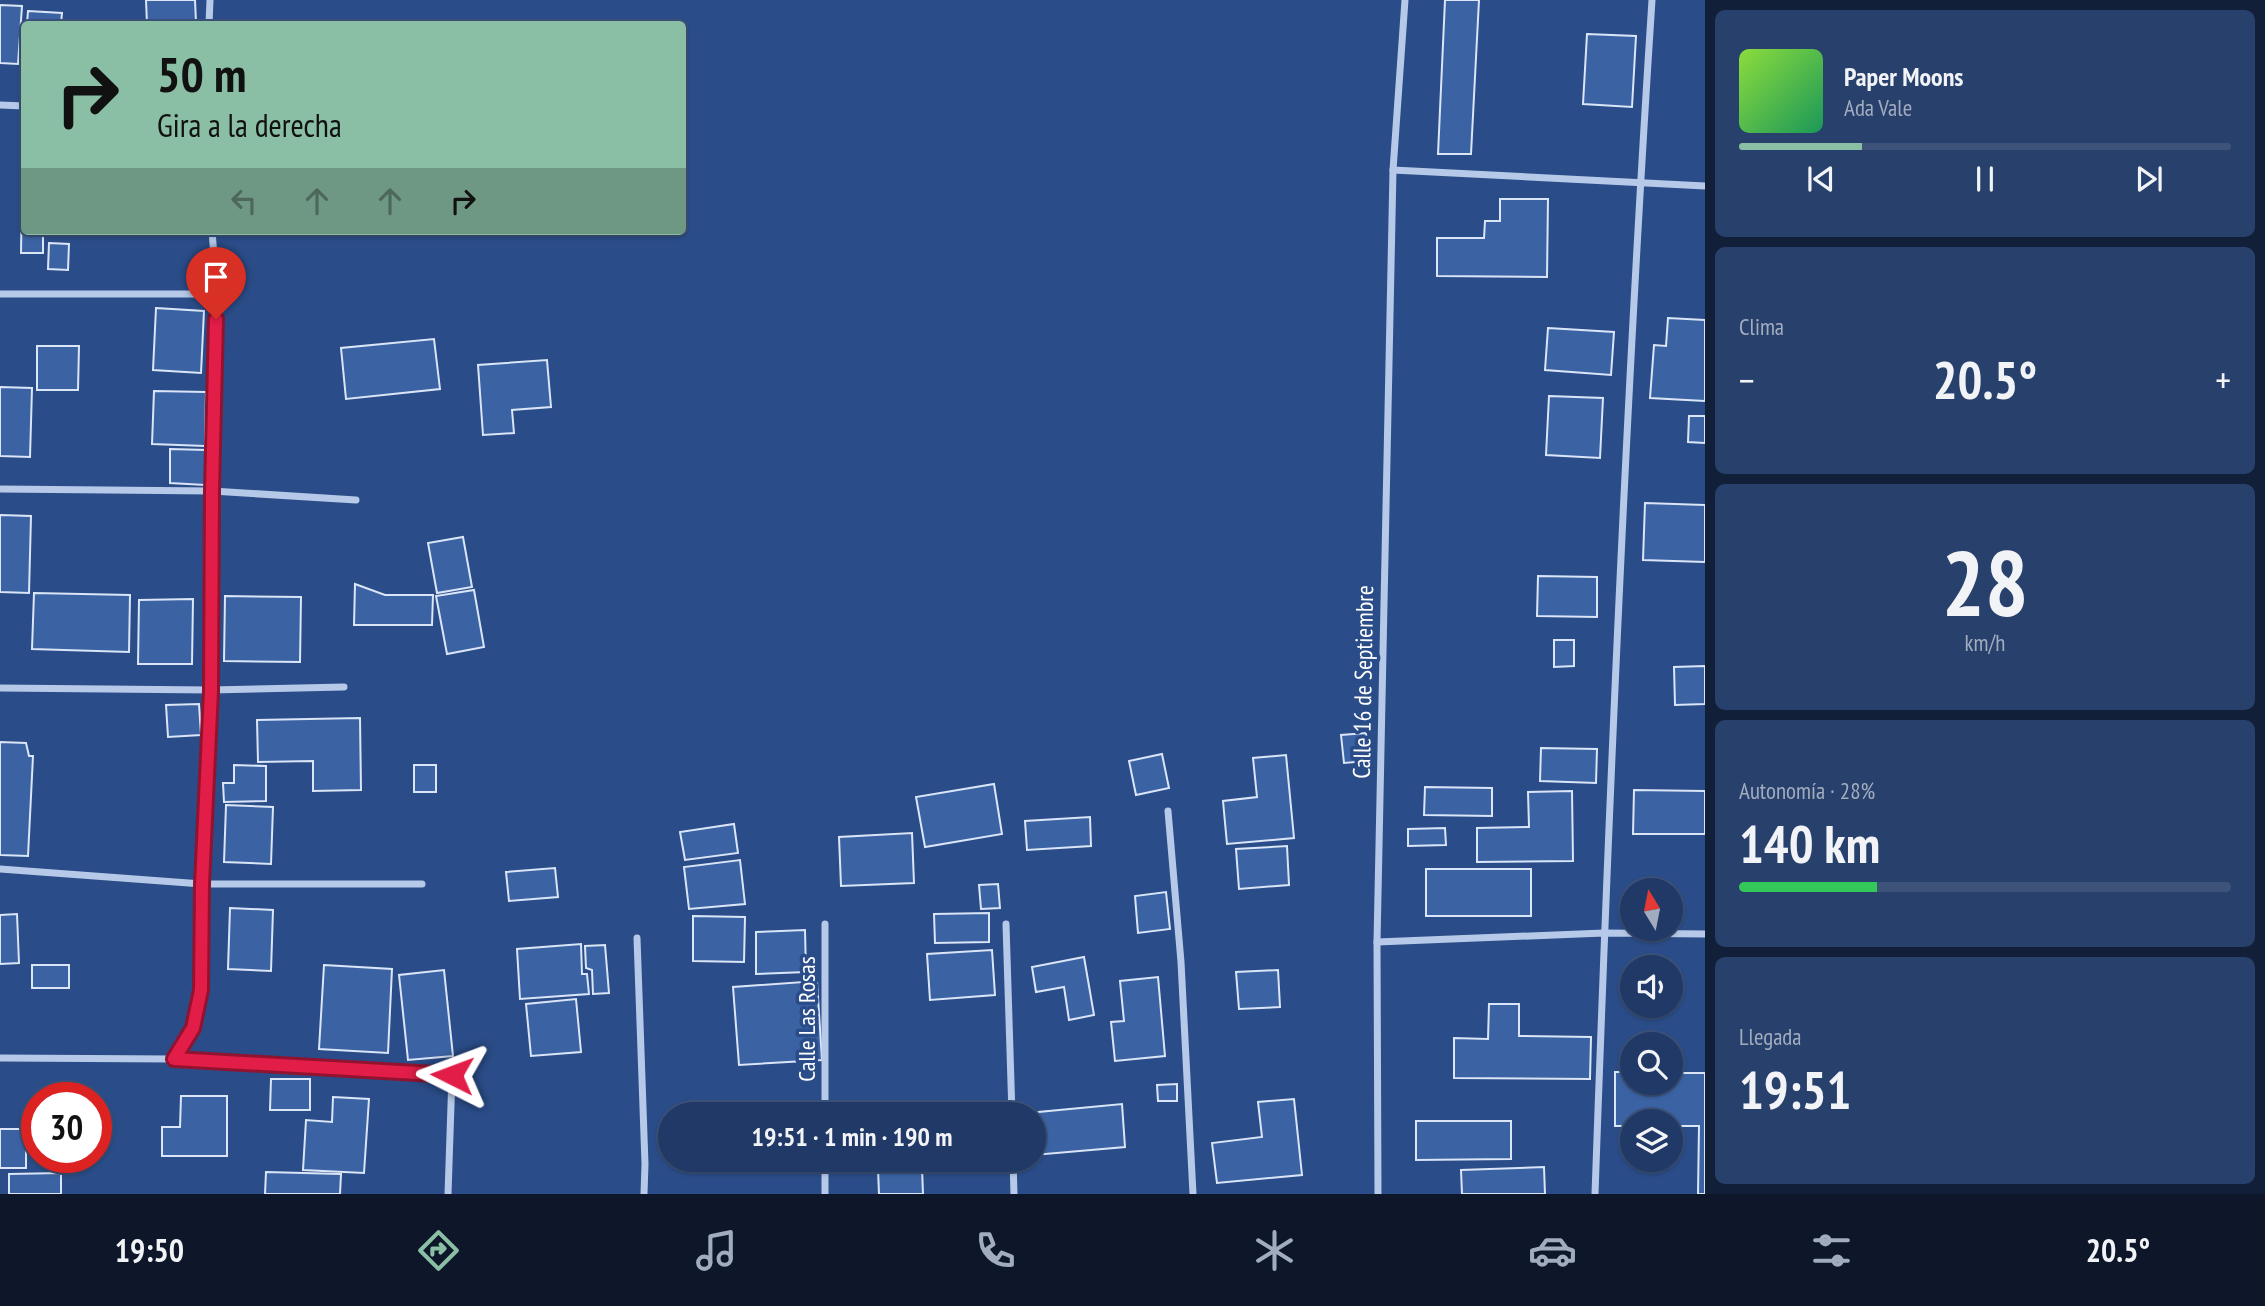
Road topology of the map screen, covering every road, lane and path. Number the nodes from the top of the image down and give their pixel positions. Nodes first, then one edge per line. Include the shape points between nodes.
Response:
1 (210, 0) edge
2 (1405, 0) edge
3 (1652, 0) edge
4 (209, 21) edge
5 (0, 105) edge
6 (21, 106) edge
7 (1393, 170) junction
8 (1640, 181) junction
9 (1705, 186) edge
10 (212, 235) edge
11 (0, 294) edge
12 (217, 294) junction
13 (0, 489) edge
14 (212, 491) junction
15 (356, 500) dead end
16 (344, 687) dead end
17 (0, 688) edge
18 (211, 691) junction
19 (1168, 811) dead end
20 (0, 869) edge
21 (202, 884) junction
22 (422, 884) dead end
23 (825, 924) dead end
24 (1006, 924) dead end
25 (1604, 933) junction
26 (1705, 933) edge
27 (638, 938) dead end
28 (1377, 942) junction
29 (0, 1058) edge
30 (174, 1059) junction
31 (825, 1102) edge
32 (1012, 1102) edge
33 (825, 1172) edge
34 (1013, 1172) edge
35 (448, 1194) edge
36 (644, 1194) edge
37 (825, 1194) edge
38 (1014, 1194) edge
39 (1192, 1194) edge
40 (1378, 1194) edge
41 (1595, 1194) edge

1 - 4 street
2 - 7 street, Calle 16 de Septiembre
3 - 8 street
5 - 6 street
7 - 8 street
7 - 28 street, Calle 16 de Septiembre
8 - 9 street
8 - 25 street
10 - 12 street
11 - 12 street
12 - 14 street
13 - 14 street
14 - 15 street
14 - 18 street
16 - 18 street
17 - 18 street
18 - 21 street
19 - 39 street via 1181,962
20 - 21 street
21 - 22 street
21 - 30 street via 201,990 193,1028
23 - 31 street, Calle Las Rosas
24 - 32 street
25 - 26 street
25 - 28 street
25 - 41 street
27 - 36 street
28 - 40 street, Calle 16 de Septiembre
29 - 30 street
30 - 35 street via 452,1075
33 - 37 street
34 - 38 street

